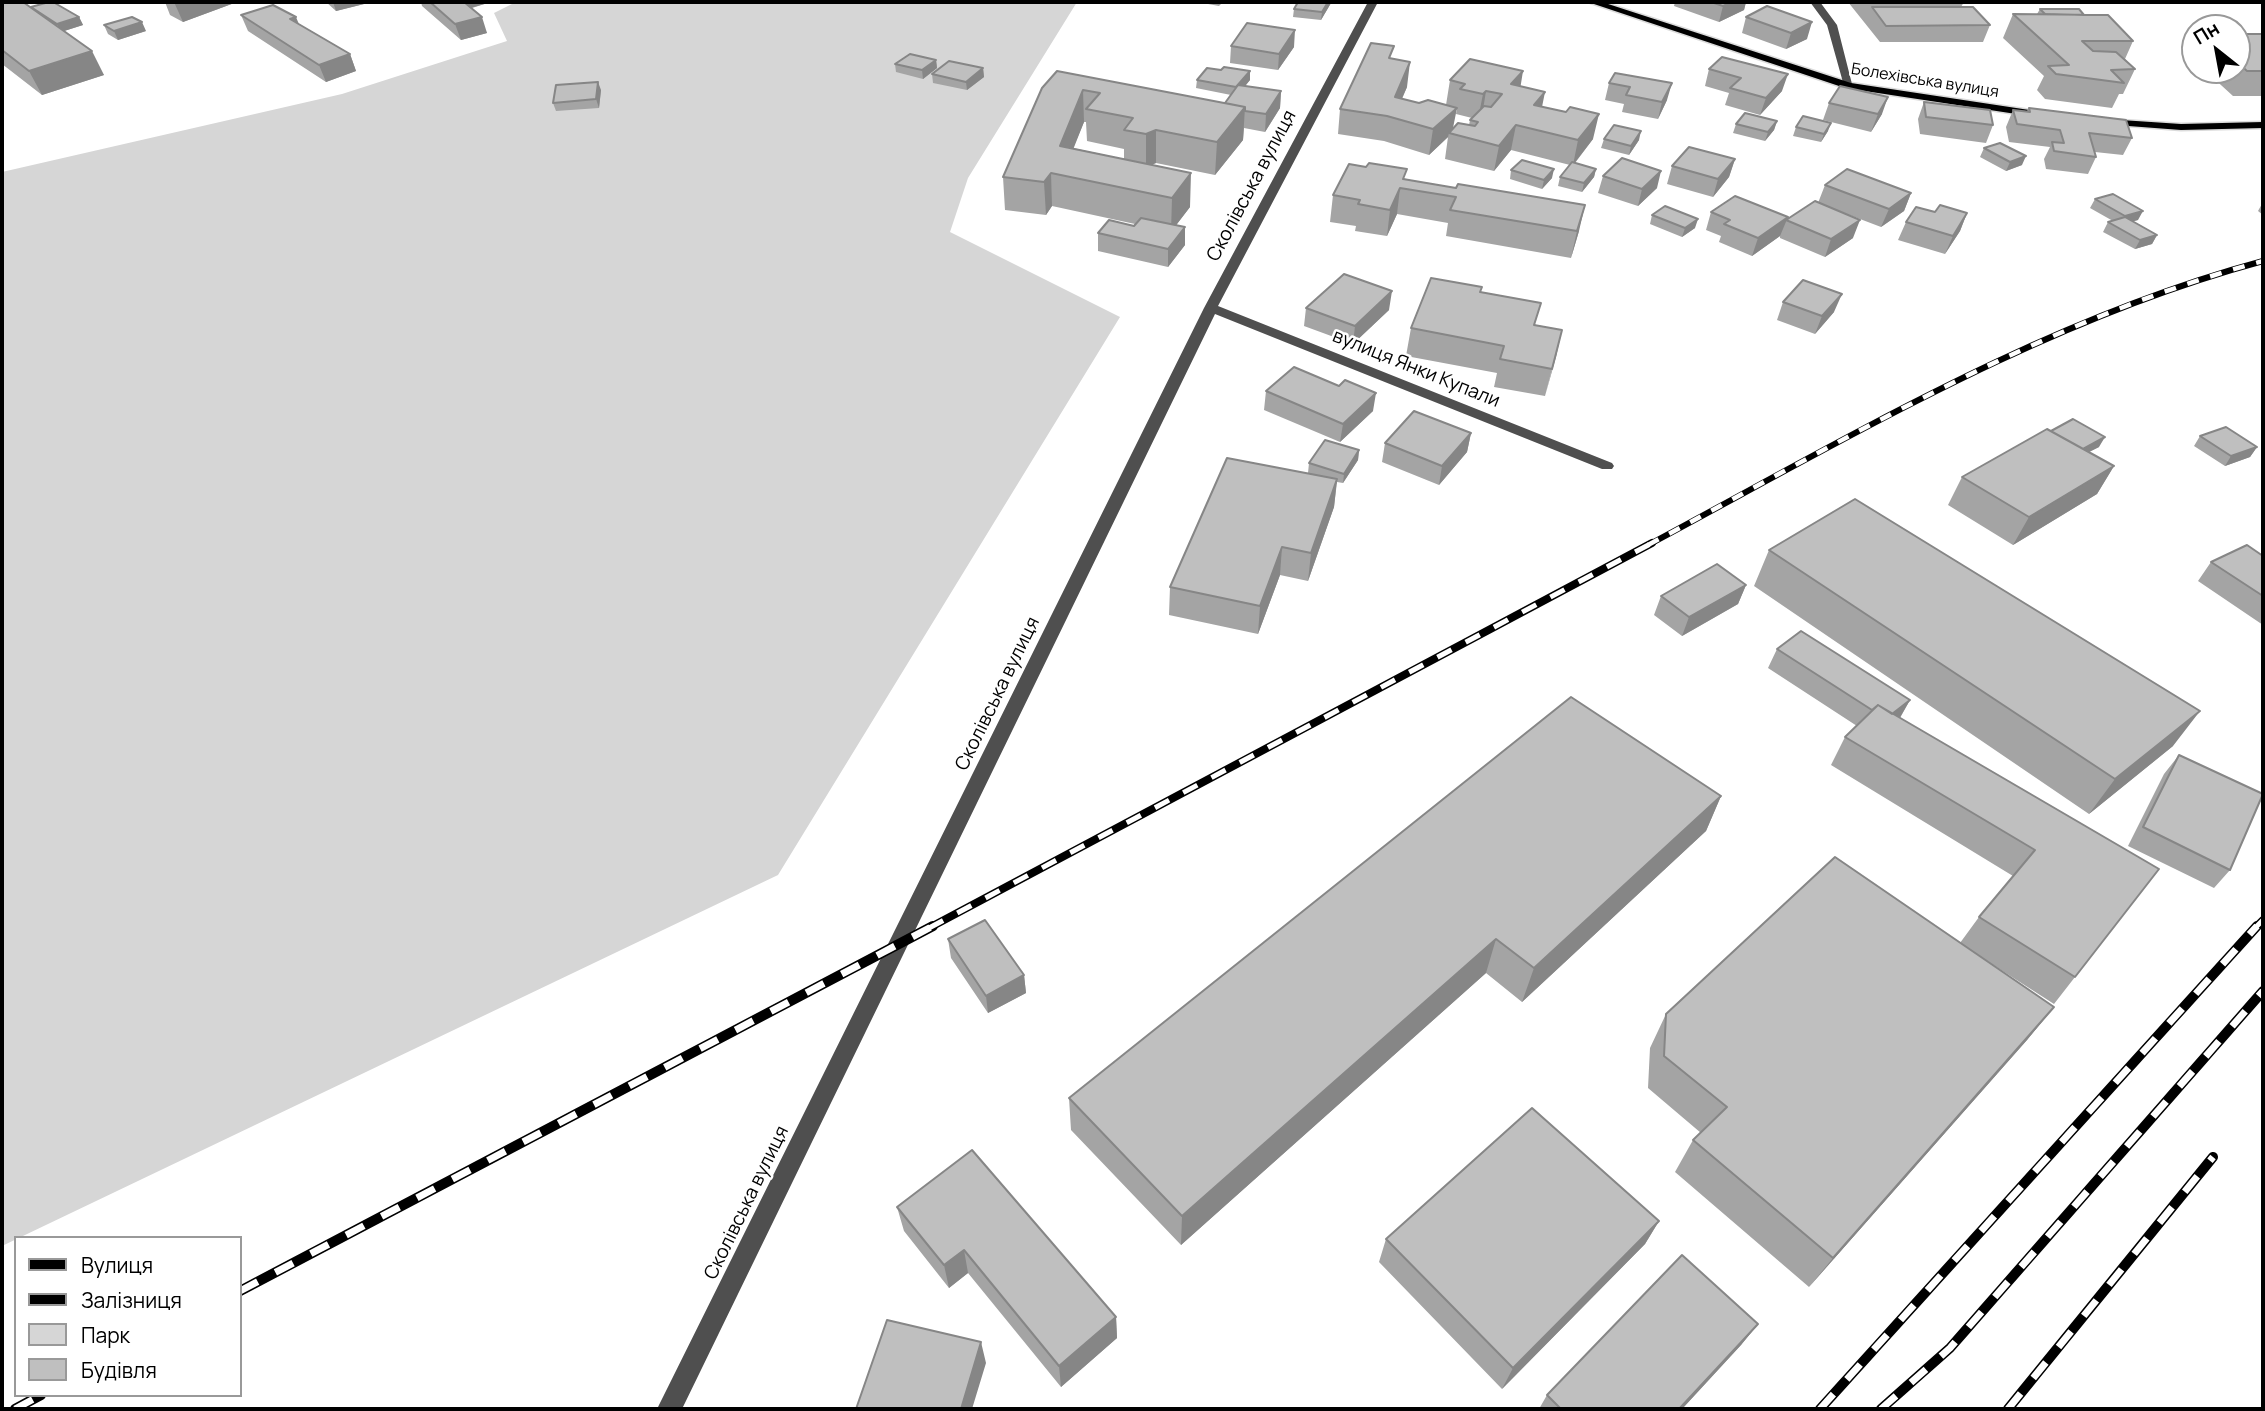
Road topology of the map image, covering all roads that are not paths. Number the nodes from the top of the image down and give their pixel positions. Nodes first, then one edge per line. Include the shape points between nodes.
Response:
1 (1373, 2) edge
2 (1593, 2) edge
3 (1815, 2) edge
4 (1849, 86) junction
5 (2055, 116) edge
6 (2094, 120) edge
7 (2261, 126) edge
8 (1211, 308) junction
9 (1607, 466) dead end
10 (669, 1409) edge

1 - 8 street, Сколівська вулиця
2 - 4 main road, Болехівська вулиця
3 - 4 street via 1832,25
4 - 5 main road, Болехівська вулиця
6 - 7 main road via 2180,127
8 - 9 street, вулиця Янки Купали
8 - 10 street, Сколівська вулиця

